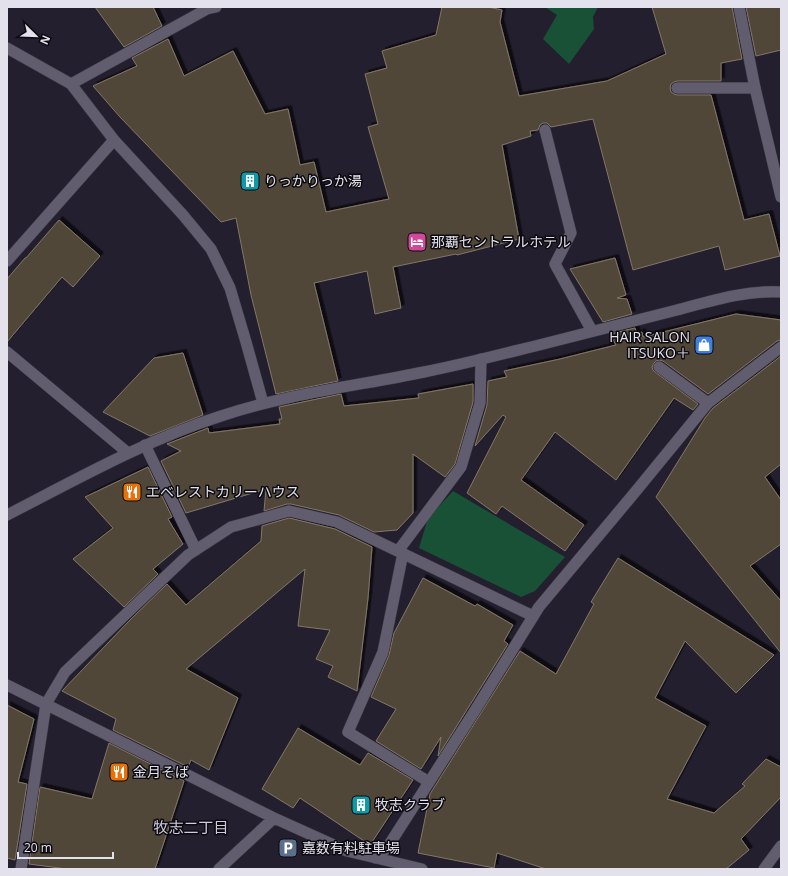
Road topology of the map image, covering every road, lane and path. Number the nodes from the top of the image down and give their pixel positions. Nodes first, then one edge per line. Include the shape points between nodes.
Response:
1 (216, 7) edge
2 (739, 7) edge
3 (7, 48) edge
4 (71, 84) junction
5 (676, 88) dead end
6 (755, 88) junction
7 (545, 130) dead end
8 (114, 140) junction
9 (781, 197) edge
10 (7, 261) edge
11 (781, 292) edge
12 (592, 331) junction
13 (781, 347) edge
14 (7, 352) edge
15 (481, 359) junction
16 (659, 367) dead end
17 (708, 402) junction
18 (263, 403) junction
19 (145, 445) junction
20 (128, 453) junction
21 (7, 515) edge
22 (196, 550) junction
23 (400, 552) junction
24 (534, 616) junction
25 (7, 685) edge
26 (46, 704) junction
27 (429, 782) junction
28 (274, 818) junction
29 (781, 846) edge
30 (375, 858) junction
31 (21, 869) edge
32 (219, 869) edge
33 (422, 869) edge
34 (764, 869) edge

1 - 4 street
2 - 6 street
3 - 4 street
4 - 8 street
5 - 6 street
6 - 9 street
7 - 12 street via 572,233 555,264
8 - 10 street
8 - 18 street via 211,249 230,288
11 - 12 street via 767,291 728,297
12 - 15 street
13 - 17 street
14 - 20 street
15 - 18 street
15 - 23 street via 480,403 461,467
16 - 17 street
17 - 24 street
18 - 19 street via 180,430
19 - 20 street
19 - 22 street
20 - 21 street
22 - 23 street via 231,527 289,511 337,522
22 - 26 street via 65,672
23 - 24 street
23 - 27 street via 383,652 348,732
24 - 27 street
25 - 26 street
26 - 28 street
26 - 31 street
27 - 30 street via 387,848
28 - 30 street via 347,851
28 - 32 street
29 - 34 street
30 - 33 street

